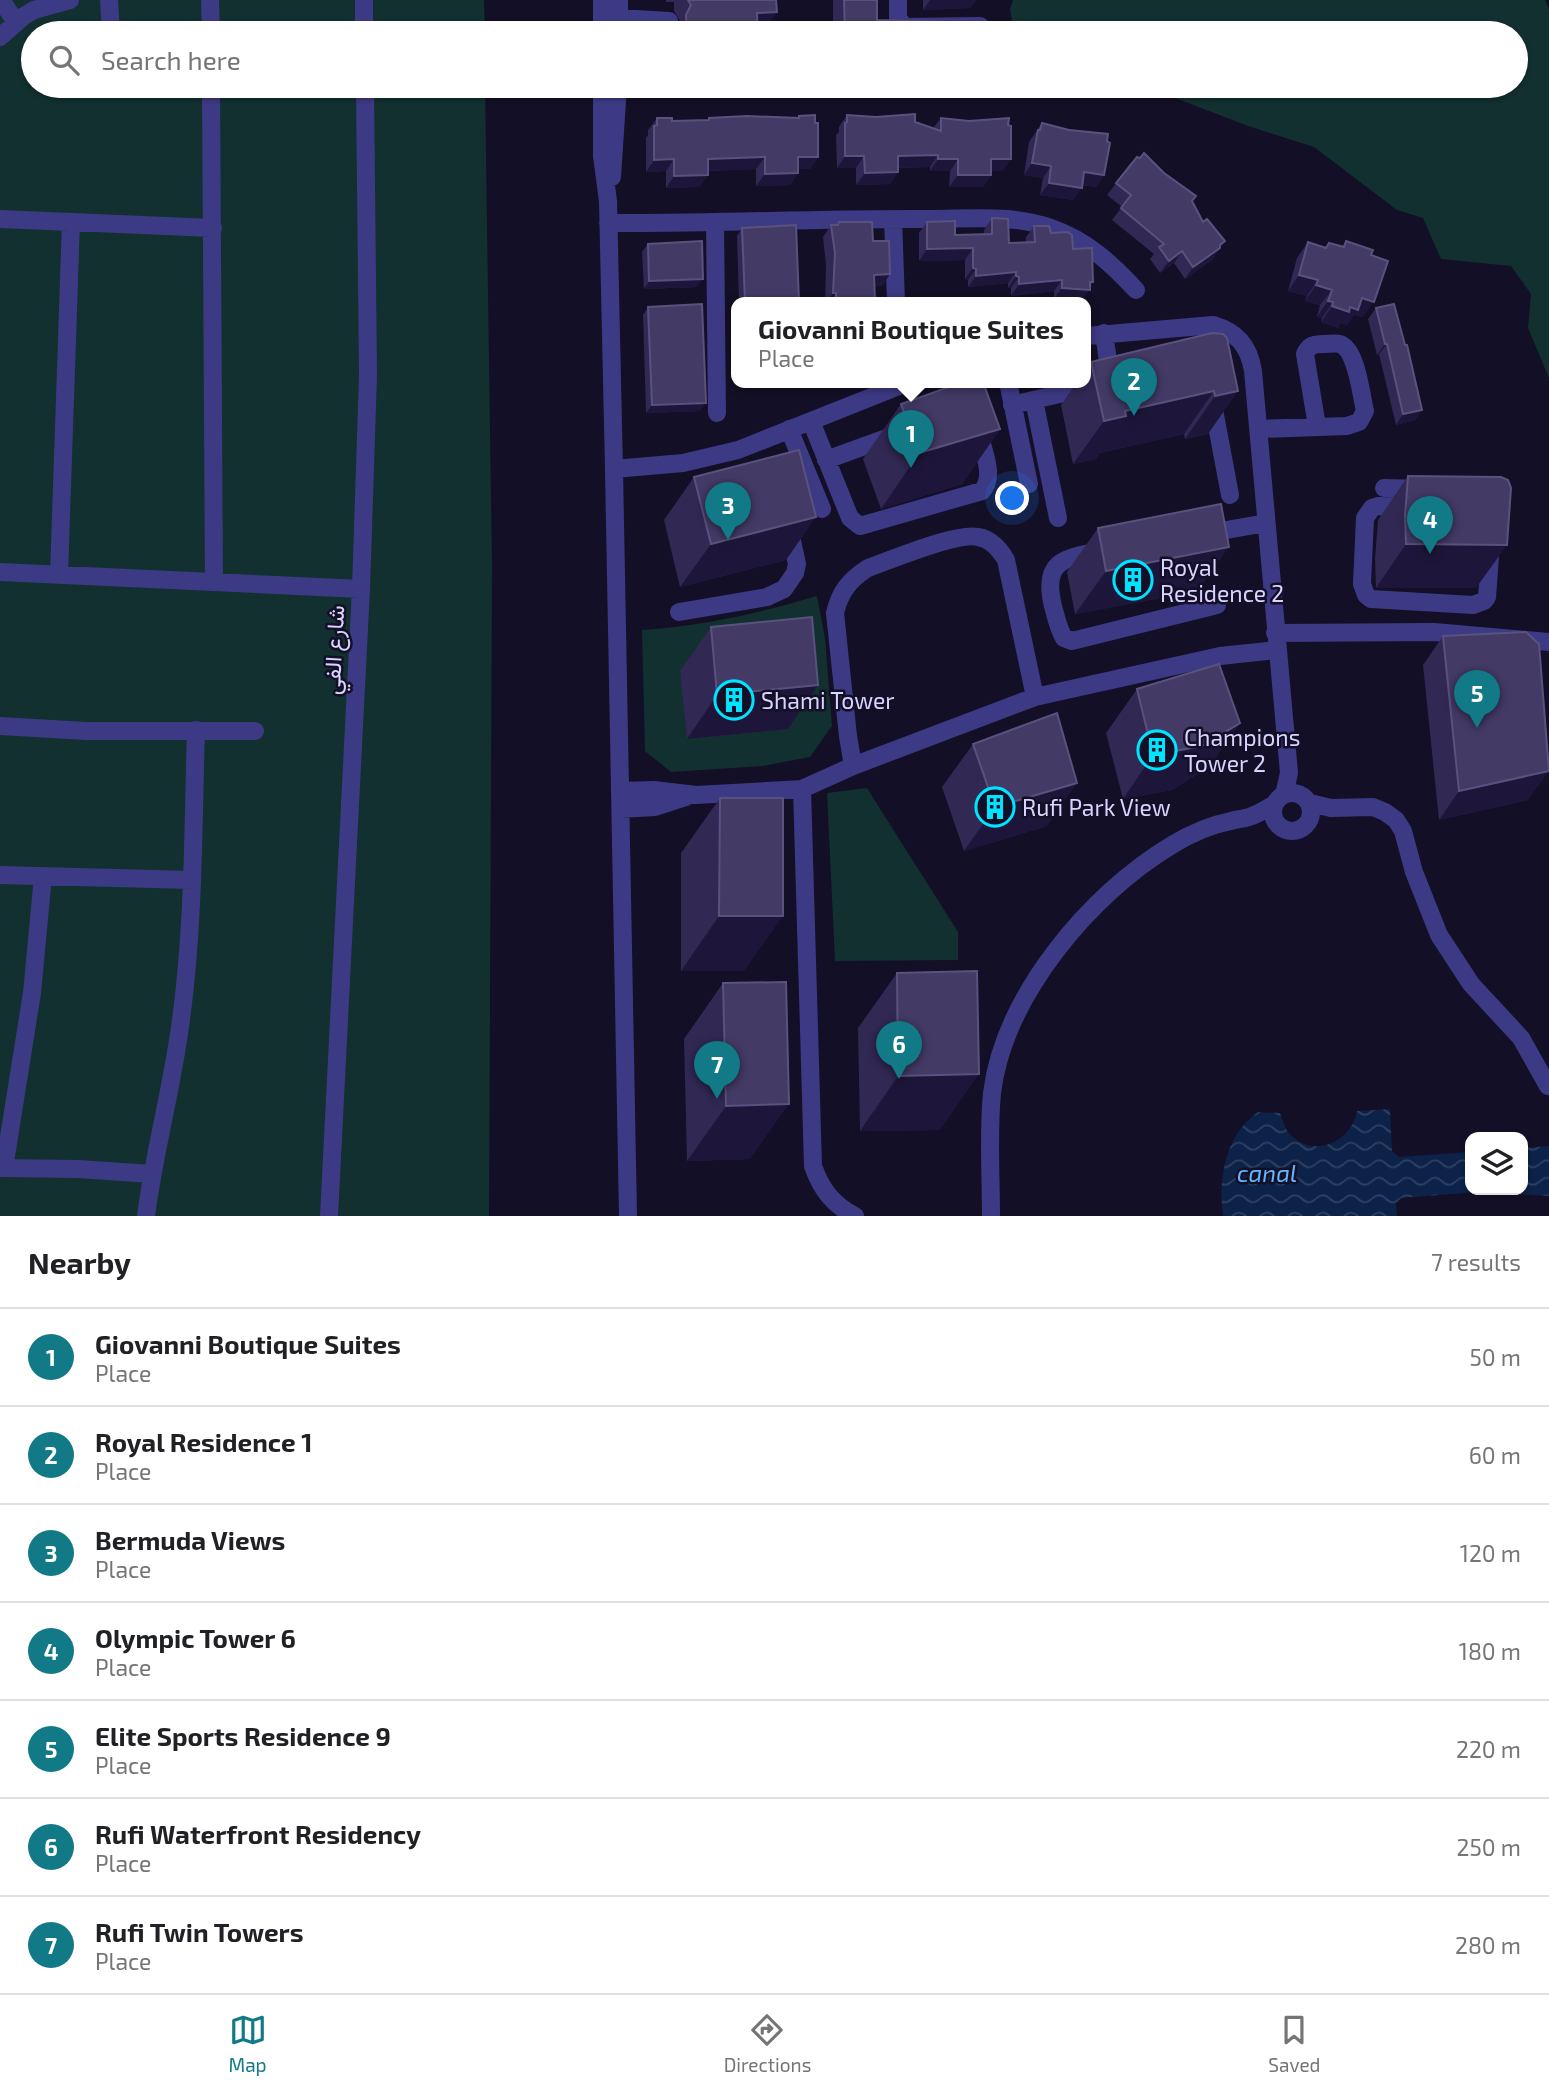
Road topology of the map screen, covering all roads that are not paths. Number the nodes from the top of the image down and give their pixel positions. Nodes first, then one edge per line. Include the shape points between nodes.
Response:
1 (1, 0) edge
2 (70, 0) edge
3 (109, 0) edge
4 (211, 0) edge
5 (364, 0) edge
6 (602, 0) edge
7 (898, 0) edge
8 (41, 4) edge
9 (619, 17) edge
10 (110, 21) edge
11 (211, 21) edge
12 (364, 21) edge
13 (602, 21) edge
14 (669, 21) dead end
15 (900, 21) edge
16 (16, 22) junction
17 (0, 37) edge
18 (211, 98) edge
19 (365, 98) edge
20 (602, 98) edge
21 (617, 98) edge
22 (608, 201) junction
23 (0, 219) edge
24 (893, 219) junction
25 (71, 222) junction
26 (715, 222) junction
27 (608, 223) junction
28 (213, 228) junction
29 (1136, 290) dead end
30 (896, 297) edge
31 (1095, 335) edge
32 (1209, 378) edge
33 (1091, 386) edge
34 (894, 388) edge
35 (1012, 388) edge
36 (1019, 388) edge
37 (1083, 388) edge
38 (1023, 402) junction
39 (717, 413) dead end
40 (970, 413) edge
41 (811, 421) junction
42 (1317, 426) junction
43 (789, 429) junction
44 (912, 429) edge
45 (1259, 429) junction
46 (826, 460) junction
47 (614, 469) junction
48 (1033, 483) dead end
49 (1384, 488) dead end
50 (1230, 495) dead end
51 (822, 509) dead end
52 (1474, 509) junction
53 (786, 516) edge
54 (1058, 518) dead end
55 (1266, 523) junction
56 (1190, 536) edge
57 (1124, 547) edge
58 (0, 572) edge
59 (59, 575) junction
60 (214, 582) junction
61 (361, 589) junction
62 (1376, 601) junction
63 (1484, 601) junction
64 (1217, 605) dead end
65 (679, 612) dead end
66 (1379, 632) junction
67 (1481, 635) junction
68 (1276, 641) junction
69 (1549, 642) edge
70 (1035, 698) junction
71 (0, 726) edge
72 (196, 730) junction
73 (255, 731) dead end
74 (853, 766) junction
75 (802, 789) junction
76 (621, 800) junction
77 (1293, 806) junction
78 (0, 875) edge
79 (43, 876) junction
80 (192, 880) junction
81 (1548, 1086) edge
82 (2, 1168) edge
83 (152, 1174) junction
84 (146, 1216) edge
85 (329, 1216) edge
86 (628, 1216) edge
87 (855, 1216) edge
88 (991, 1216) edge

1 - 16 street
2 - 8 street
3 - 10 street
4 - 11 street
5 - 12 street
6 - 13 street
7 - 15 street
8 - 16 street
9 - 14 street
16 - 17 street
18 - 28 street
19 - 61 street, شارع الفي via 368,376
20 - 22 street
21 - 22 street
22 - 27 street
23 - 25 street
24 - 26 street
24 - 29 street via 1000,220 1049,227 1093,249
24 - 30 street
25 - 28 street
25 - 59 street
26 - 27 street
26 - 39 street
27 - 47 street
28 - 60 street
31 - 33 street via 1117,380
31 - 45 street via 1200,324 1226,329 1246,345 1251,358
32 - 50 street
34 - 41 street
35 - 38 street
36 - 38 street
37 - 38 street
38 - 48 street
38 - 54 street
40 - 46 street via 989,474 986,487 976,494 860,526 850,518
41 - 43 street
41 - 46 street
42 - 42 street via 1353,425 1365,411 1353,360 1340,345 1311,345 1305,354
42 - 45 street
43 - 47 street via 767,445
43 - 51 street
44 - 46 street
45 - 55 street
47 - 76 street
49 - 52 street via 1446,490 1468,499
52 - 62 street via 1378,506 1367,512 1362,584 1366,595
52 - 63 street via 1487,516 1492,530 1489,592
53 - 65 street via 797,564 785,589 767,597
55 - 56 street
55 - 68 street
57 - 64 street via 1072,556 1055,568 1049,588 1064,638 1072,641
58 - 59 street
59 - 60 street
60 - 61 street
61 - 85 street, شارع الفي
62 - 63 street via 1474,605
62 - 66 street
63 - 67 street
66 - 67 street
66 - 68 street
67 - 69 street
68 - 70 street
68 - 77 street
70 - 74 street
70 - 74 street via 1006,560 994,544 965,536 868,568 846,586 835,613
71 - 72 street
72 - 73 street
72 - 80 street
74 - 75 street
75 - 76 street via 696,795 654,790
75 - 87 street via 812,1158 827,1195
76 - 86 street
77 - 81 street via 1373,807 1396,820 1439,935 1471,984 1521,1038
77 - 88 street via 1190,835 1135,870 1083,920 1039,977 1007,1035 992,1093
78 - 79 street
79 - 80 street
79 - 82 street via 32,993
80 - 83 street via 182,1012
82 - 83 street
83 - 84 street

